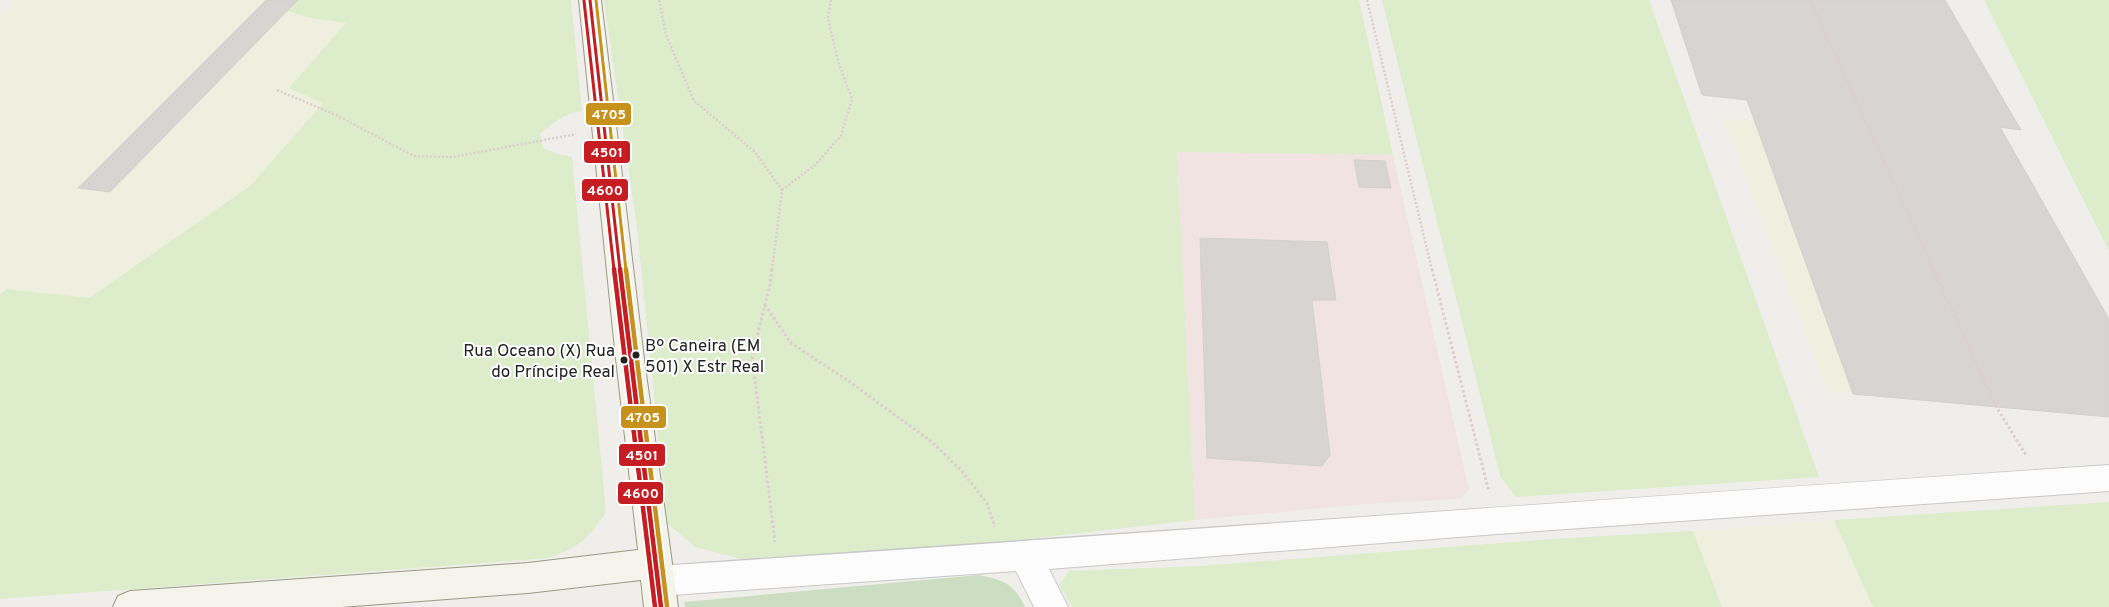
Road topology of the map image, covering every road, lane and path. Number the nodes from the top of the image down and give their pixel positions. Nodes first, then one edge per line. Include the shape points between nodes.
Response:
1 (590, 0) edge
2 (659, 0) edge
3 (831, 0) edge
4 (1367, 0) edge
5 (1810, 0) edge
6 (277, 90) dead end
7 (604, 128) junction
8 (782, 190) junction
9 (764, 305) junction
10 (2109, 478) edge
11 (2043, 482) junction
12 (1497, 520) junction
13 (776, 549) dead end
14 (1014, 556) junction
15 (658, 584) edge
16 (130, 607) edge
17 (1050, 607) edge

1 - 7 main road
2 - 8 path via 666,35 694,101 754,151
3 - 8 path via 828,18 838,61 852,99 841,136 815,165
4 - 12 path via 1446,329
5 - 11 path via 1997,408
6 - 7 path via 336,115 414,156 452,157
7 - 15 main road
8 - 9 path via 770,285
9 - 13 path via 752,356
9 - 14 path via 791,343 932,442 961,470 987,503
10 - 11 street
11 - 12 street
12 - 14 street
14 - 15 street
14 - 17 street
15 - 16 main road via 528,578

